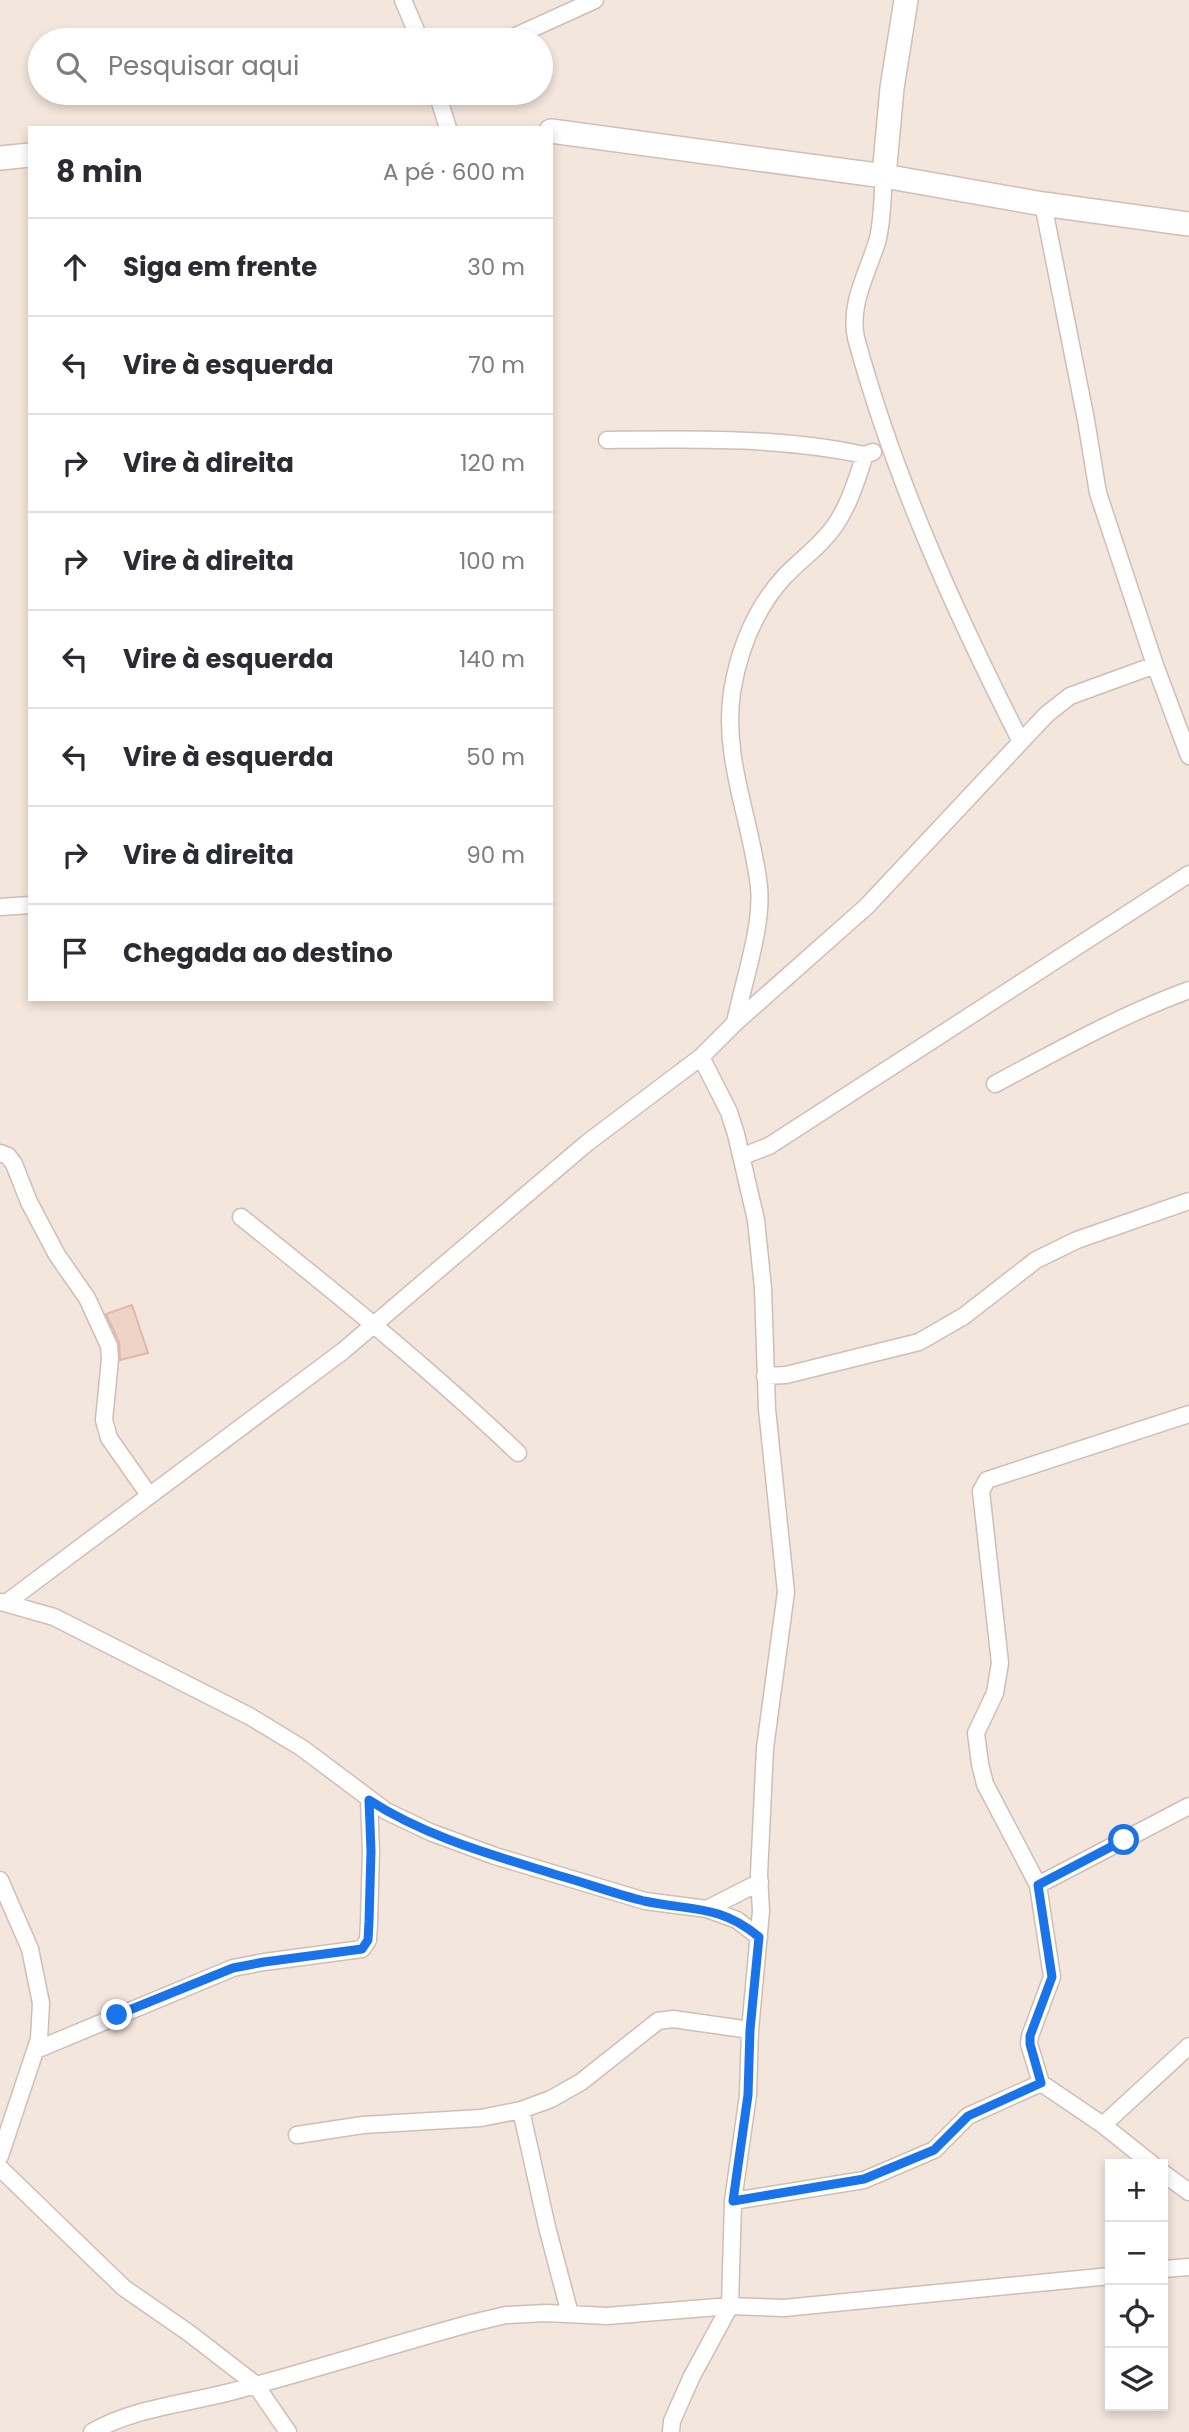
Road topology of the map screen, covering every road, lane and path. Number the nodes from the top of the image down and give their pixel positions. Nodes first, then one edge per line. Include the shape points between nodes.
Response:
1 (403, 0) edge
2 (595, 0) edge
3 (906, 0) edge
4 (414, 28) edge
5 (533, 28) edge
6 (440, 105) edge
7 (447, 126) edge
8 (553, 131) edge
9 (28, 155) edge
10 (0, 158) edge
11 (884, 176) junction
12 (1043, 204) junction
13 (1189, 224) edge
14 (607, 440) dead end
15 (888, 444) junction
16 (865, 455) junction
17 (1154, 665) junction
18 (1021, 743) junction
19 (1189, 756) edge
20 (1189, 874) edge
21 (28, 905) edge
22 (0, 907) edge
23 (1189, 990) edge
24 (735, 1023) junction
25 (701, 1057) junction
26 (995, 1084) dead end
27 (0, 1153) edge
28 (743, 1156) junction
29 (1189, 1201) edge
30 (241, 1217) dead end
31 (374, 1324) junction
32 (765, 1376) junction
33 (1189, 1414) edge
34 (519, 1453) dead end
35 (149, 1495) junction
36 (3, 1602) edge
37 (369, 1800) junction
38 (1189, 1806) edge
39 (0, 1880) edge
40 (760, 1882) junction
41 (1038, 1885) junction
42 (707, 1909) junction
43 (759, 1937) junction
44 (750, 2030) junction
45 (1189, 2046) edge
46 (36, 2050) junction
47 (1041, 2083) junction
48 (521, 2110) junction
49 (1103, 2126) junction
50 (297, 2135) dead end
51 (0, 2155) edge
52 (1146, 2159) edge
53 (0, 2168) edge
54 (1168, 2176) edge
55 (1189, 2192) edge
56 (733, 2201) junction
57 (1189, 2267) edge
58 (1168, 2269) edge
59 (1105, 2276) edge
60 (730, 2306) junction
61 (570, 2314) junction
62 (255, 2384) junction
63 (92, 2432) edge
64 (288, 2432) edge
65 (671, 2432) edge

1 - 4 street
2 - 5 street
3 - 11 street
6 - 7 street
8 - 11 street
9 - 10 street
11 - 12 street
11 - 15 street via 878,239 853,323
12 - 13 street
12 - 17 street via 1098,493
14 - 16 street via 711,439
15 - 16 street
15 - 18 street
16 - 24 street via 836,524 760,607 732,693 731,735 738,787 759,888 758,920
17 - 18 street via 1070,696
17 - 19 street
18 - 24 street via 867,906
20 - 28 street via 769,1146
21 - 22 street
23 - 26 street via 1155,1002
24 - 25 street
25 - 28 street via 729,1112
25 - 31 street via 587,1143
27 - 35 street via 15,1164 34,1213 87,1298 109,1346 104,1420 109,1438
28 - 32 street via 763,1288
29 - 32 street via 1077,1240 1036,1260 964,1316 919,1342
30 - 31 street
31 - 34 street
31 - 35 street
32 - 40 street via 786,1592 765,1748
33 - 41 street via 986,1480 981,1491 1000,1663 995,1693 976,1733 980,1764 985,1784
35 - 36 street
36 - 37 street via 54,1617 251,1717 302,1748
37 - 42 street via 430,1832 495,1856 645,1901
37 - 46 street via 369,1922 368,1940 362,1949 233,1968
38 - 41 street
39 - 46 street via 30,1948 41,2003
40 - 42 street
40 - 43 street
41 - 47 street via 1052,1977 1030,2036
42 - 43 street via 737,1920
43 - 44 street
44 - 48 street via 658,2021 582,2082
44 - 56 street via 748,2095
45 - 49 street
46 - 51 street
47 - 49 street
47 - 56 street via 968,2116 934,2150 864,2179
48 - 50 street via 481,2118 363,2125
48 - 61 street
49 - 52 street
53 - 62 street via 124,2288
54 - 55 street
56 - 60 street
57 - 58 street
59 - 60 street via 783,2308
60 - 61 street via 607,2316
60 - 65 street via 692,2376
61 - 62 street via 506,2315
62 - 63 street via 144,2411
62 - 64 street

